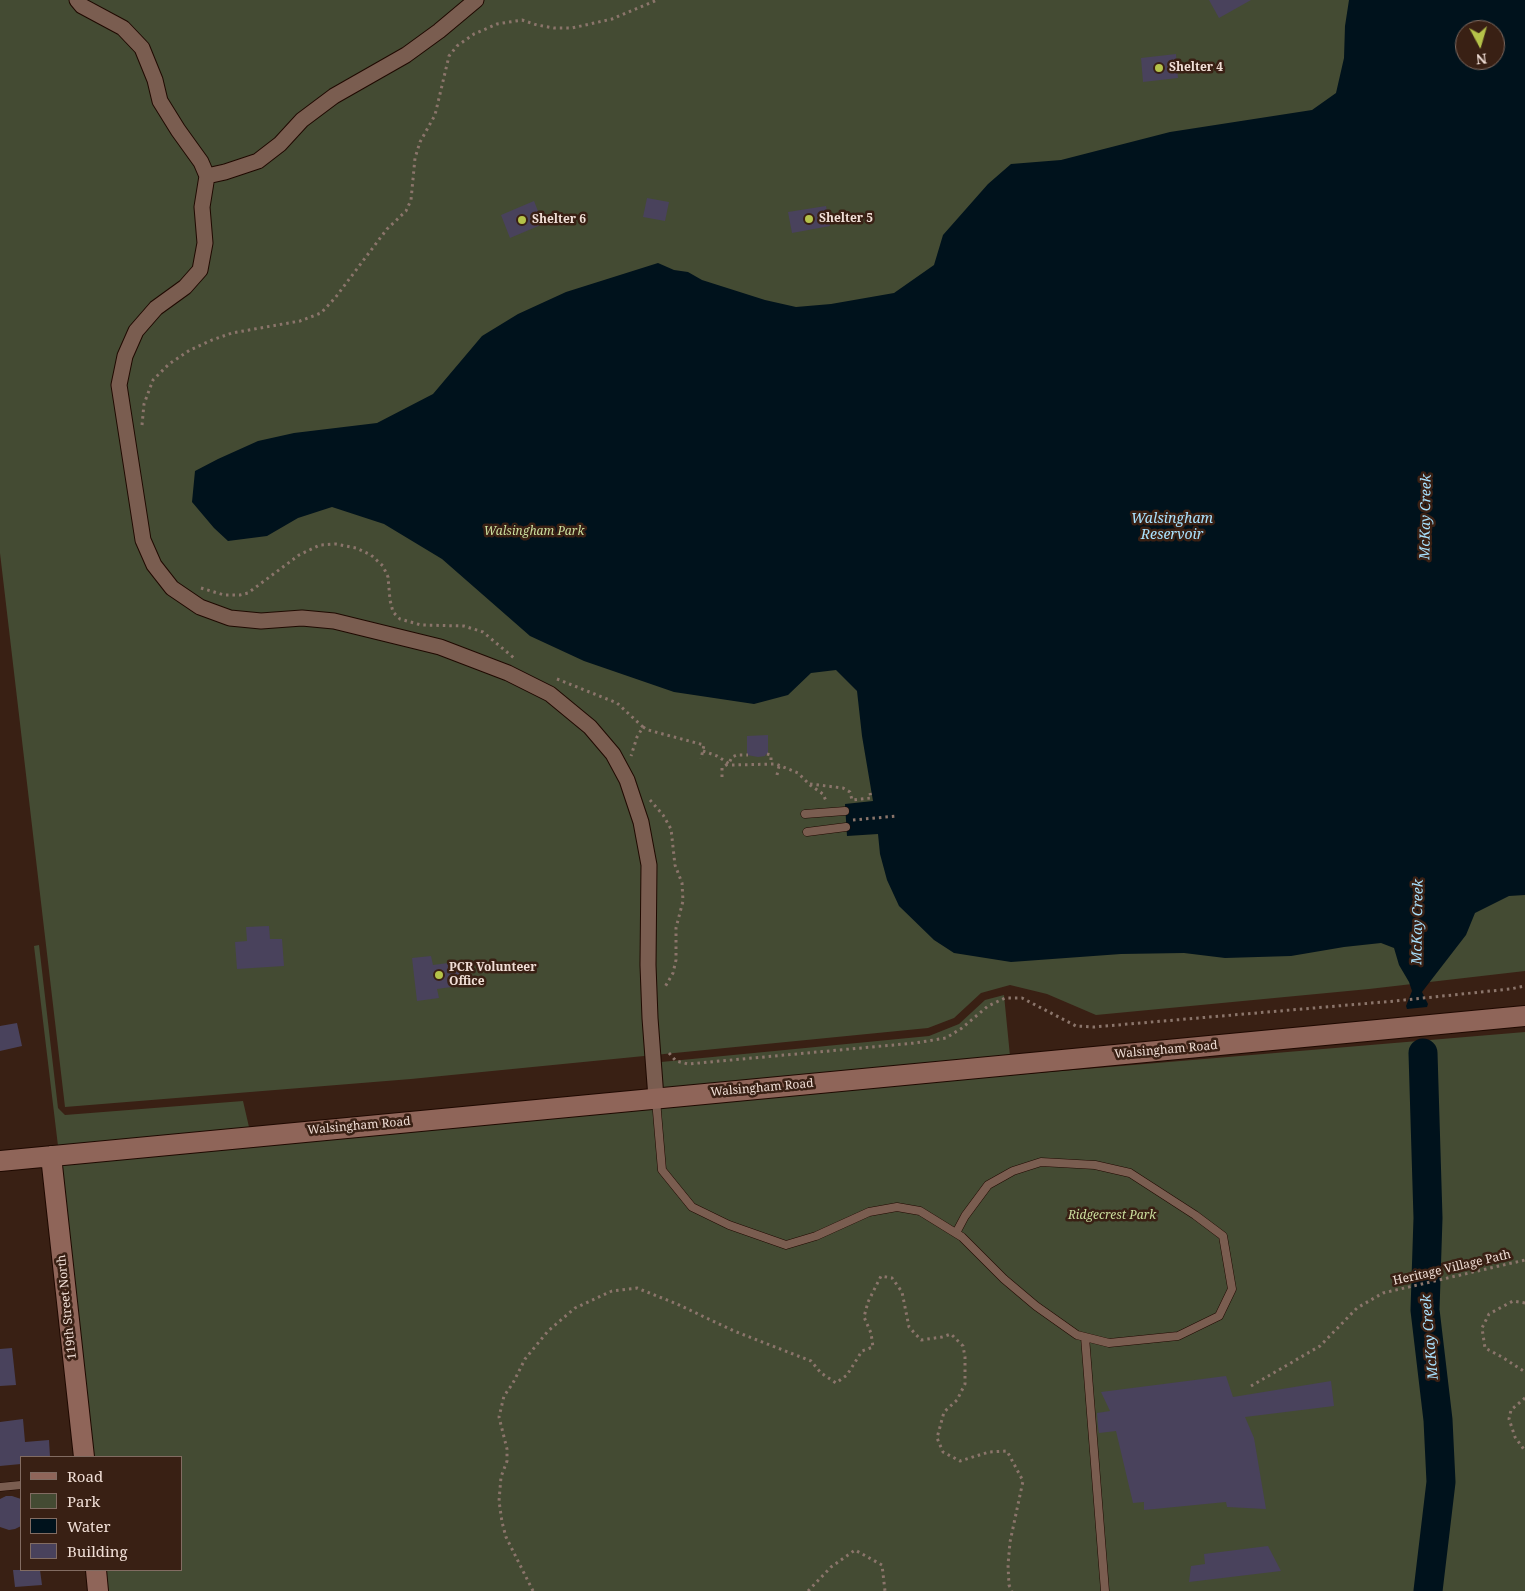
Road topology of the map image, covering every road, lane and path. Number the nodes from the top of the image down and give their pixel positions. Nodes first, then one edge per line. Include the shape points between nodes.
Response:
1 (77, 0) edge
2 (476, 0) edge
3 (657, 0) edge
4 (206, 176) junction
5 (141, 431) dead end
6 (194, 584) dead end
7 (518, 662) dead end
8 (553, 678) dead end
9 (643, 727) junction
10 (703, 751) junction
11 (767, 754) dead end
12 (748, 755) dead end
13 (631, 758) dead end
14 (701, 759) dead end
15 (729, 763) junction
16 (771, 763) junction
17 (779, 766) junction
18 (777, 775) dead end
19 (722, 776) dead end
20 (809, 784) junction
21 (647, 792) dead end
22 (870, 793) dead end
23 (845, 810) dead end
24 (828, 812) junction
25 (805, 814) dead end
26 (897, 816) dead end
27 (879, 817) dead end
28 (846, 827) dead end
29 (806, 832) dead end
30 (1525, 986) edge
31 (664, 992) dead end
32 (1525, 1016) edge
33 (666, 1049) dead end
34 (656, 1098) junction
35 (51, 1156) junction
36 (0, 1161) edge
37 (956, 1233) junction
38 (1525, 1260) edge
39 (1525, 1303) edge
40 (1085, 1337) junction
41 (1525, 1372) edge
42 (1251, 1386) dead end
43 (1525, 1398) edge
44 (1525, 1451) edge
45 (84, 1456) edge
46 (20, 1485) edge
47 (0, 1487) edge
48 (96, 1571) edge
49 (98, 1591) edge
50 (533, 1591) edge
51 (808, 1591) edge
52 (885, 1591) edge
53 (1012, 1591) edge
54 (1105, 1591) edge

1 - 4 street via 82,6 123,28 142,48 160,102 201,162
2 - 4 street via 406,55 334,96 302,120 280,144 258,161
3 - 5 path via 612,18 572,28 554,28 522,20 497,24 457,46 446,64 435,115 415,158 412,200 335,298 321,312 300,321 232,333 197,346 176,360 153,380 144,404
4 - 34 street via 202,207 205,244 200,270 185,287 156,308 136,331 125,356 119,384 142,540 154,565 172,588 200,607 230,618 261,621 302,618 334,622 440,647 508,673 550,694 590,727 613,754 627,780 648,857 649,1009
6 - 7 path via 224,595 240,595 299,555 320,545 356,548 383,566 388,577 393,612 400,619 421,625 464,626 483,632
8 - 9 path via 617,703
9 - 10 path via 704,745
9 - 13 path
10 - 14 path
10 - 15 path
11 - 16 path via 771,755
12 - 15 path via 734,755
15 - 16 path
15 - 19 path via 722,768
16 - 17 path
17 - 18 path
17 - 20 path via 798,773
20 - 22 path via 843,788 850,792 852,800 871,798
20 - 24 path via 823,794
21 - 31 path via 671,829 675,865 682,883 676,960
23 - 24 lane
24 - 25 lane
26 - 27 path
28 - 29 lane
30 - 33 path via 1395,1001 1094,1027 1076,1026 1022,998 1005,998 988,1006 946,1038 915,1043 688,1064 676,1061
32 - 34 street, Walsingham Road
34 - 35 street, Walsingham Road
34 - 37 lane via 662,1170 692,1207 729,1225 786,1245 816,1236 869,1212 896,1207 920,1211
35 - 36 street, Walsingham Road
35 - 45 street, 119th Street North
37 - 40 lane via 1036,1306 1077,1335
37 - 40 lane via 988,1185 1013,1171 1041,1162 1095,1165 1130,1173 1224,1236 1232,1289 1218,1316 1178,1336 1109,1343
38 - 42 path, Heritage Village Path via 1383,1293 1357,1308 1320,1346
39 - 41 path via 1514,1301 1488,1314 1482,1328 1485,1348
40 - 54 lane
43 - 44 path via 1511,1410 1509,1419 1515,1437
46 - 47 lane
48 - 49 street
50 - 53 path via 502,1522 499,1501 507,1449 499,1417 504,1396 525,1359 548,1331 575,1308 612,1291 637,1288 811,1361 821,1373 836,1382 847,1375 862,1351 872,1346 864,1317 881,1276 892,1278 902,1292 909,1327 921,1340 951,1334 963,1346 965,1384 957,1400 944,1412 937,1438 942,1452 960,1461 989,1452 1007,1451 1022,1481 1010,1542 1008,1575
51 - 52 path via 831,1567 855,1550 882,1565

